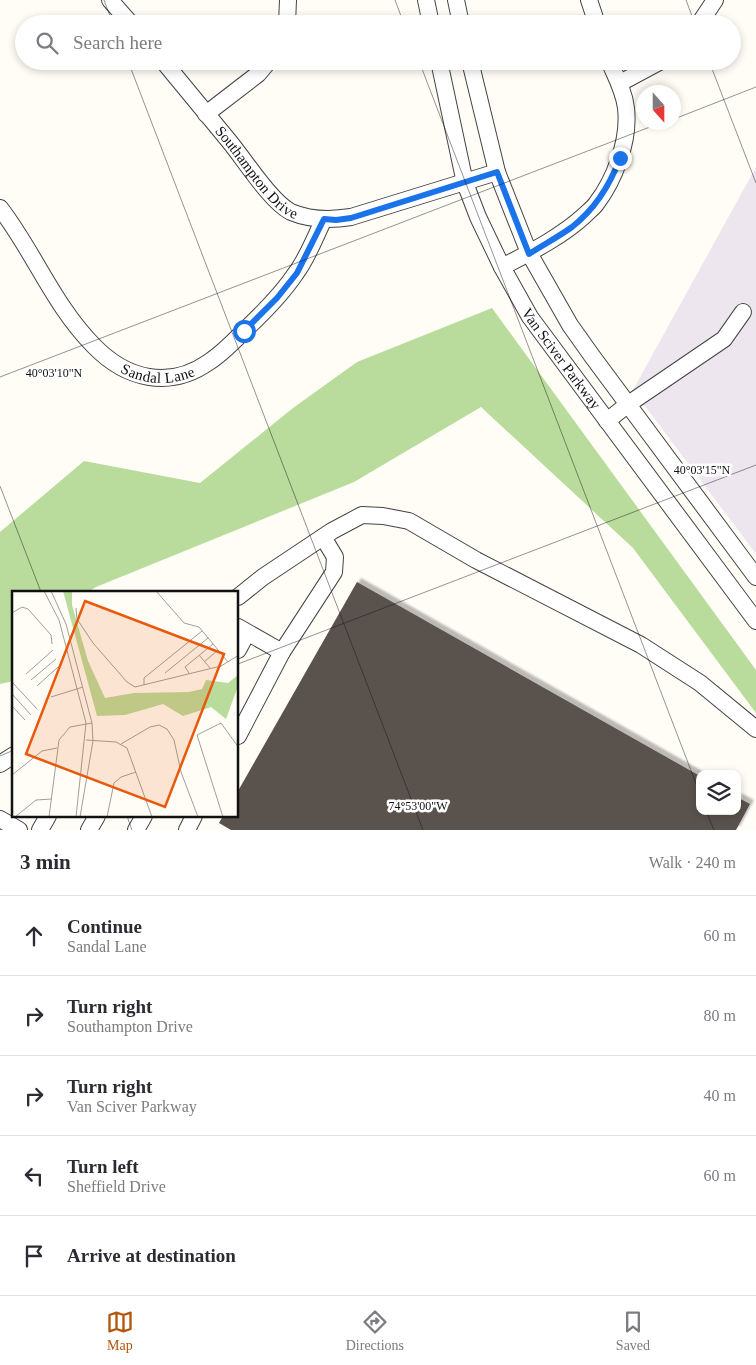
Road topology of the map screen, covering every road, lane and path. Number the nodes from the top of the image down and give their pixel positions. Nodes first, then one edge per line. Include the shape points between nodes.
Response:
1 (110, 0) edge
2 (288, 0) edge
3 (426, 0) edge
4 (456, 0) edge
5 (589, 0) edge
6 (715, 0) edge
7 (123, 15) edge
8 (287, 15) edge
9 (430, 15) edge
10 (459, 15) edge
11 (594, 15) edge
12 (705, 15) edge
13 (170, 70) edge
14 (261, 70) edge
15 (441, 70) edge
16 (472, 70) edge
17 (614, 70) edge
18 (644, 70) edge
19 (620, 83) junction
20 (206, 114) junction
21 (497, 172) junction
22 (465, 183) junction
23 (0, 208) edge
24 (324, 219) junction
25 (529, 254) junction
26 (502, 267) junction
27 (743, 312) dead end
28 (627, 405) junction
29 (607, 421) junction
30 (323, 537) junction
31 (756, 577) edge
32 (239, 595) edge
33 (756, 622) edge
34 (242, 630) edge
35 (239, 645) edge
36 (282, 652) junction
37 (756, 729) edge
38 (239, 734) edge
39 (12, 756) edge
40 (0, 764) edge
41 (47, 818) edge
42 (96, 818) edge
43 (143, 818) edge
44 (193, 818) edge
45 (0, 820) edge
46 (19, 830) edge
47 (40, 830) edge
48 (89, 830) edge
49 (136, 830) edge
50 (187, 830) edge

1 - 7 street
2 - 8 street
3 - 9 street
4 - 10 street
5 - 11 street
6 - 12 street
13 - 20 street, Southampton Drive
14 - 20 street
15 - 22 street, Van Sciver Parkway
16 - 21 street, Van Sciver Parkway
17 - 19 street
18 - 19 street
19 - 25 street via 626,106 626,127 623,148 607,187 595,205 572,227
20 - 24 street, Southampton Drive via 276,201 290,211
21 - 22 street, Southampton Drive
21 - 25 street, Van Sciver Parkway
22 - 24 street, Southampton Drive via 351,218
22 - 26 street, Van Sciver Parkway
23 - 24 street, Sandal Lane via 83,334 107,358 148,378 179,376 194,371 222,353 297,273
25 - 26 street
25 - 28 street, Van Sciver Parkway via 570,325
26 - 29 street, Van Sciver Parkway via 530,317
27 - 28 street via 724,339
28 - 29 street
28 - 31 street, Van Sciver Parkway
29 - 33 street, Van Sciver Parkway
30 - 32 street
30 - 36 street via 335,557 334,572
30 - 37 street via 362,515 409,521 476,560 641,645 700,683
34 - 35 street
34 - 36 street
36 - 38 street
39 - 40 street
41 - 47 street
42 - 48 street
43 - 49 street
44 - 50 street
45 - 46 street

